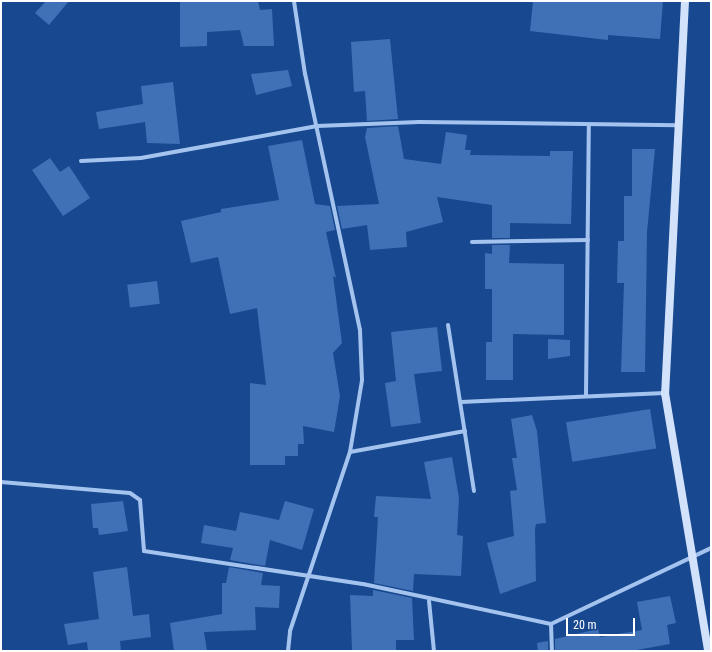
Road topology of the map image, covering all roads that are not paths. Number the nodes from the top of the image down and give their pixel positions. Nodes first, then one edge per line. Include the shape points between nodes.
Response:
1 (294, 1) edge
2 (685, 1) edge
3 (590, 125) junction
4 (678, 125) junction
5 (317, 126) junction
6 (81, 161) dead end
7 (588, 240) junction
8 (472, 242) dead end
9 (448, 325) dead end
10 (665, 393) junction
11 (586, 395) junction
12 (461, 402) junction
13 (465, 431) junction
14 (350, 452) junction
15 (1, 482) edge
16 (474, 491) dead end
17 (711, 548) edge
18 (693, 555) junction
19 (307, 576) junction
20 (429, 600) junction
21 (551, 624) junction
22 (288, 651) edge
23 (434, 651) edge
24 (552, 651) edge
25 (708, 651) edge

1 - 5 street
2 - 4 street
3 - 4 street
3 - 5 street via 419,122
3 - 7 street
4 - 10 street
5 - 6 street via 141,158
5 - 14 street via 360,330 362,380
7 - 8 street
7 - 11 street
9 - 12 street
10 - 11 street
10 - 18 street
11 - 12 street
12 - 13 street
13 - 14 street
13 - 16 street
14 - 19 street via 320,549
15 - 19 street via 130,493 140,500 144,551
17 - 18 street
18 - 21 street
18 - 25 street
19 - 20 street via 362,584
19 - 22 street via 290,631
20 - 21 street
20 - 23 street
21 - 24 street

